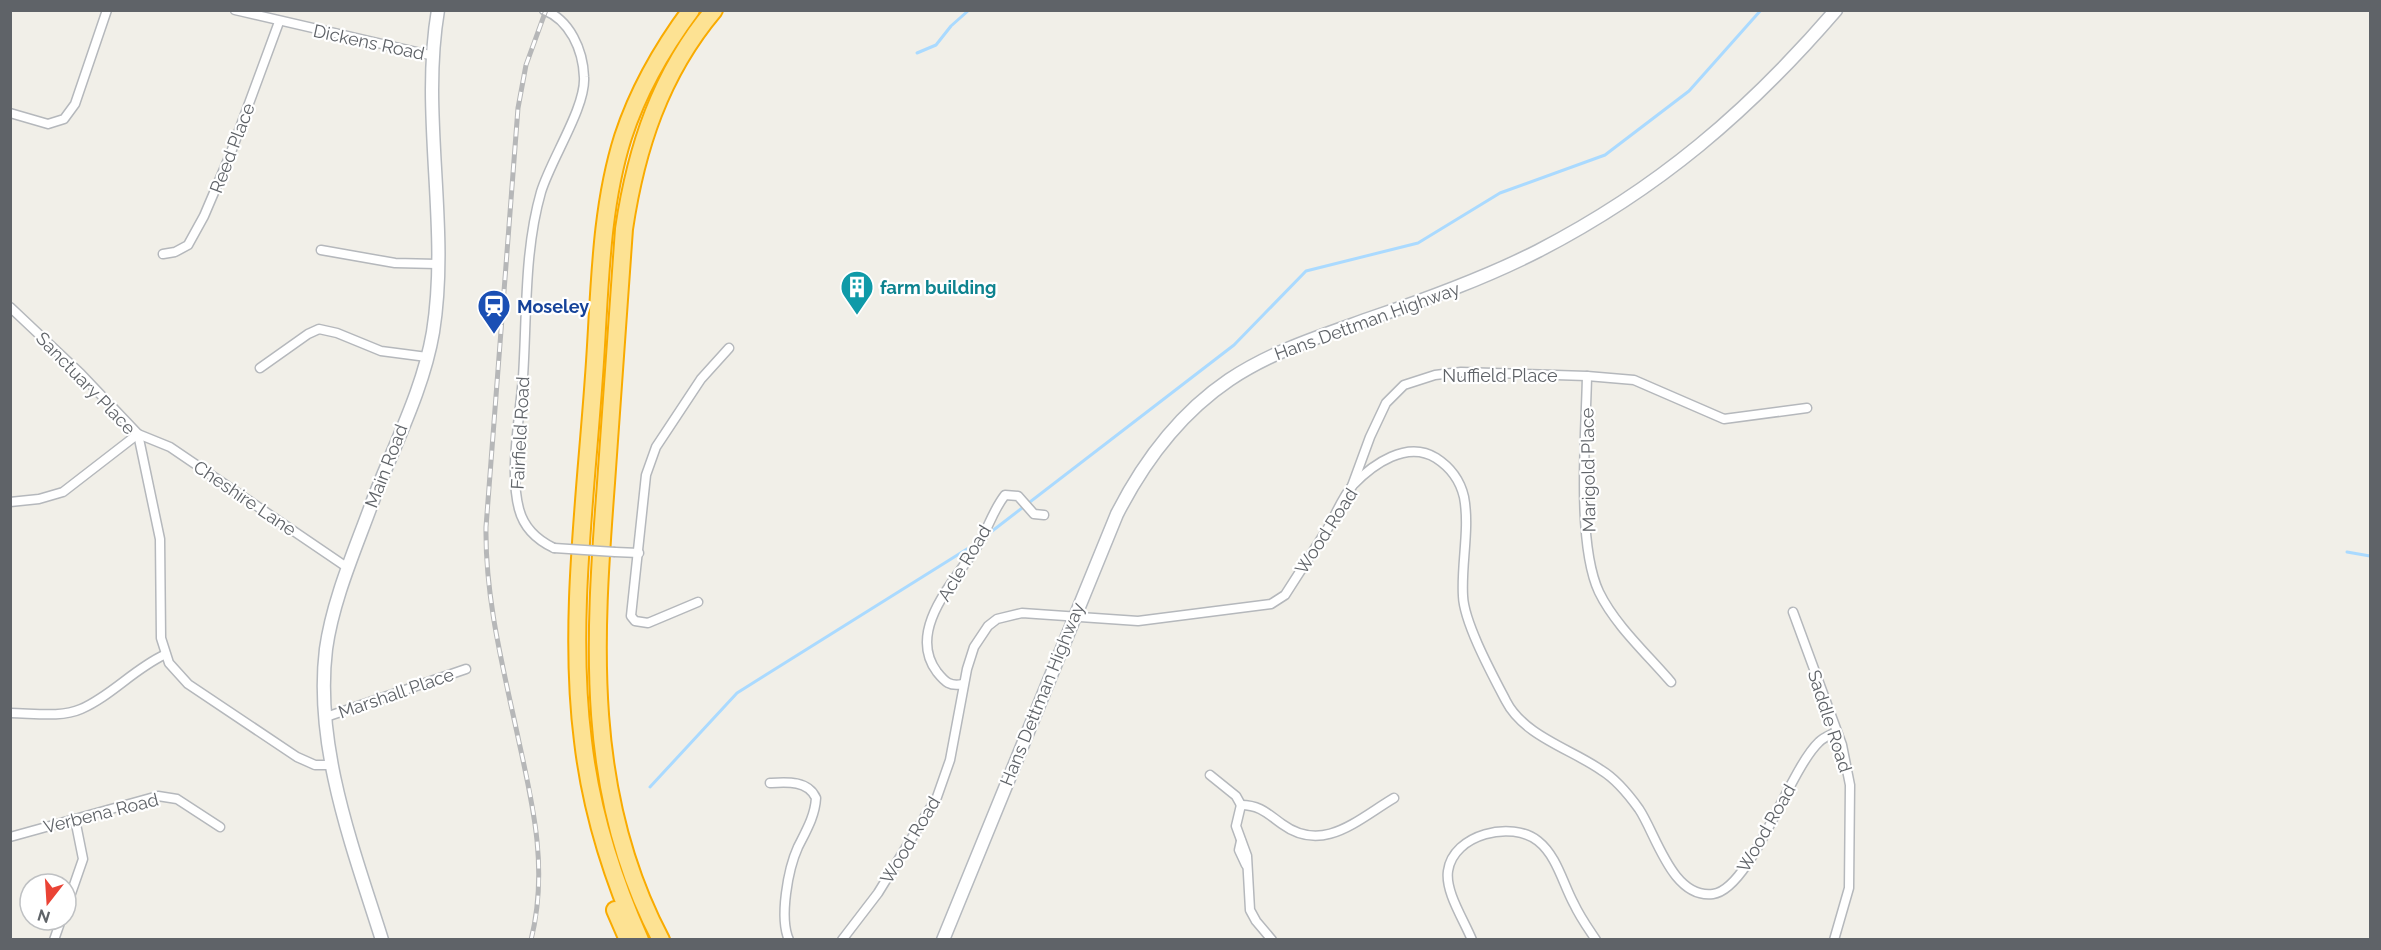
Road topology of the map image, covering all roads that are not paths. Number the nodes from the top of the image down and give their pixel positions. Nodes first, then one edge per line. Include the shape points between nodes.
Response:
1 (107, 10) edge
2 (235, 10) edge
3 (438, 10) edge
4 (544, 10) edge
5 (691, 10) edge
6 (714, 10) edge
7 (1836, 10) edge
8 (279, 22) junction
9 (434, 56) junction
10 (10, 113) edge
11 (321, 250) dead end
12 (163, 254) dead end
13 (437, 264) junction
14 (10, 307) edge
15 (729, 348) dead end
16 (427, 357) junction
17 (260, 368) dead end
18 (1587, 376) junction
19 (1807, 408) dead end
20 (138, 434) junction
21 (1352, 486) junction
22 (10, 502) edge
23 (1044, 515) dead end
24 (639, 554) junction
25 (348, 568) junction
26 (698, 602) dead end
27 (1793, 612) dead end
28 (1073, 618) junction
29 (164, 655) junction
30 (466, 669) dead end
31 (1671, 682) dead end
32 (963, 684) junction
33 (10, 713) edge
34 (326, 717) junction
35 (1836, 732) junction
36 (333, 765) junction
37 (1210, 775) dead end
38 (588, 778) junction
39 (770, 783) dead end
40 (1394, 798) dead end
41 (1241, 805) junction
42 (75, 819) junction
43 (220, 827) dead end
44 (10, 837) edge
45 (627, 857) junction
46 (78, 873) edge
47 (382, 939) edge
48 (628, 939) edge
49 (640, 939) edge
50 (661, 939) edge
51 (673, 939) edge
52 (789, 939) edge
53 (842, 939) edge
54 (944, 939) edge
55 (1272, 939) edge
56 (1472, 939) edge
57 (1596, 939) edge
58 (1834, 939) edge

1 - 10 street via 75,104 64,119 48,124
2 - 8 street, Dickens Road
3 - 9 street, Main Road
4 - 24 street, Fairfield Road, bridge via 571,31 584,77 578,106 551,164 535,216 516,472 519,510 538,539 554,548
5 - 38 highway via 653,66 636,102 623,138 608,212 578,627 580,713
6 - 45 highway via 677,64 652,114 635,165 624,230 596,655 603,753
7 - 28 street, Hans Dettman Highway via 1781,72 1729,122 1606,214 1455,289 1280,352 1215,391 1168,434 1138,476 1117,514
8 - 9 street, Dickens Road
8 - 12 street, Reed Place via 204,216 184,249
9 - 13 street, Main Road
11 - 13 street via 395,263
13 - 16 street, Main Road via 436,305
14 - 20 street, Sanctuary Place
15 - 24 street via 701,379 656,447 646,475
16 - 17 street via 381,351 319,329
16 - 25 street, Main Road
18 - 19 street, Nuffield Place via 1642,382 1724,419
18 - 21 street, Nuffield Place via 1461,372 1404,385 1380,413
18 - 31 street, Marigold Place via 1585,514 1595,582 1616,617
20 - 22 street via 63,492
20 - 25 street, Cheshire Lane via 170,447
20 - 29 street, Sanctuary Place via 160,539
21 - 28 street, Wood Road via 1313,553 1279,600 1262,606 1160,620
21 - 35 street, Wood Road via 1401,453 1430,454 1452,471 1464,496 1466,515 1463,604 1506,703 1533,730 1604,771 1640,810 1674,873 1694,890 1711,894 1730,886 1752,856 1817,744
23 - 32 street, Acle Road via 1034,514 1018,496 1005,495 981,540 946,588 930,622 928,638 934,668 950,685
24 - 26 street via 630,607 635,621 648,623
25 - 34 street, Main Road via 327,648
27 - 35 street, Saddle Road
28 - 32 street, Wood Road via 1022,612 997,619 974,646
28 - 54 street, Hans Dettman Highway
29 - 33 street via 81,709 66,713
29 - 36 street via 188,684 297,757 315,765
30 - 34 street, Marshall Place
32 - 53 street, Wood Road via 943,783 878,893
34 - 36 street, Main Road
35 - 58 street, Saddle Road via 1850,785 1851,834 1849,888
36 - 47 street, Main Road
37 - 41 street
38 - 48 highway via 594,839 609,893
38 - 49 highway via 610,863
39 - 52 street via 790,782 807,787 816,798 794,858 783,924
40 - 41 street via 1332,834 1315,838 1301,835 1254,805
41 - 55 street via 1236,826 1251,910
42 - 43 street, Verbena Road via 158,796 182,802
42 - 44 street, Verbena Road
42 - 46 street via 83,859
45 - 50 highway
45 - 51 highway
56 - 57 street via 1448,880 1451,860 1472,839 1510,832 1528,836 1547,850

